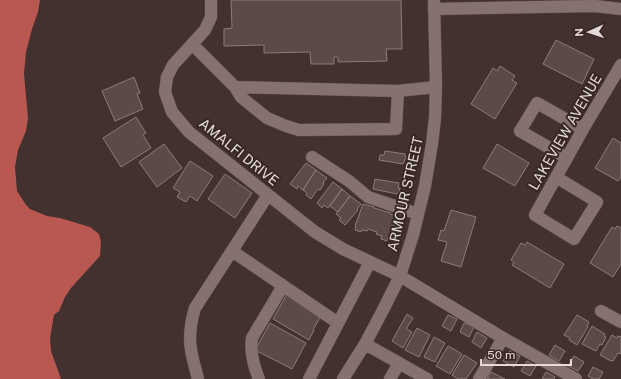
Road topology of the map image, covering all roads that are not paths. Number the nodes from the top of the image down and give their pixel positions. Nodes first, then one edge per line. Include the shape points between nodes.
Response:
1 (211, 0) edge
2 (562, 3) edge
3 (434, 5) edge
4 (621, 9) edge
5 (192, 44) junction
6 (621, 65) edge
7 (436, 87) junction
8 (235, 88) junction
9 (398, 91) junction
10 (583, 129) junction
11 (312, 157) dead end
12 (567, 158) junction
13 (556, 177) junction
14 (268, 195) junction
15 (418, 214) junction
16 (232, 251) junction
17 (370, 262) junction
18 (400, 276) junction
19 (283, 286) junction
20 (601, 311) dead end
21 (621, 322) edge
22 (338, 323) junction
23 (503, 338) junction
24 (365, 344) junction
25 (398, 363) junction
26 (198, 379) edge
27 (259, 379) edge
28 (309, 379) edge
29 (343, 379) edge
30 (390, 379) edge
31 (427, 379) edge
32 (479, 379) edge
33 (576, 379) edge

1 - 5 street, AMALFI DRIVE via 211,17 205,30
2 - 3 street
2 - 4 street
3 - 7 street, ARMOUR STREET
5 - 8 street
5 - 14 street, AMALFI DRIVE via 173,65 167,77 165,92 172,112 189,132
6 - 10 street, LAKEVIEW AVENUE
7 - 9 street
7 - 15 street, ARMOUR STREET via 436,118
8 - 9 street
8 - 9 street via 241,97 267,118 299,130 396,129
10 - 12 street, LAKEVIEW AVENUE
10 - 12 street via 537,102 520,131
11 - 15 street via 368,197
12 - 13 street, LAKEVIEW AVENUE
13 - 13 street, LAKEVIEW AVENUE via 535,215 574,239 597,202
14 - 16 street
14 - 17 street, AMALFI DRIVE via 314,232
15 - 18 street, ARMOUR STREET
16 - 19 street
16 - 26 street via 195,308 191,322 191,353
17 - 18 street, AMALFI DRIVE
17 - 22 street
18 - 23 street, AMALFI DRIVE
18 - 24 street, ARMOUR STREET
19 - 22 street
19 - 27 street via 252,338 251,356
20 - 21 street
22 - 28 street
23 - 32 street
23 - 33 street, AMALFI DRIVE
24 - 25 street
24 - 29 street, ARMOUR STREET
25 - 30 street
25 - 31 street

